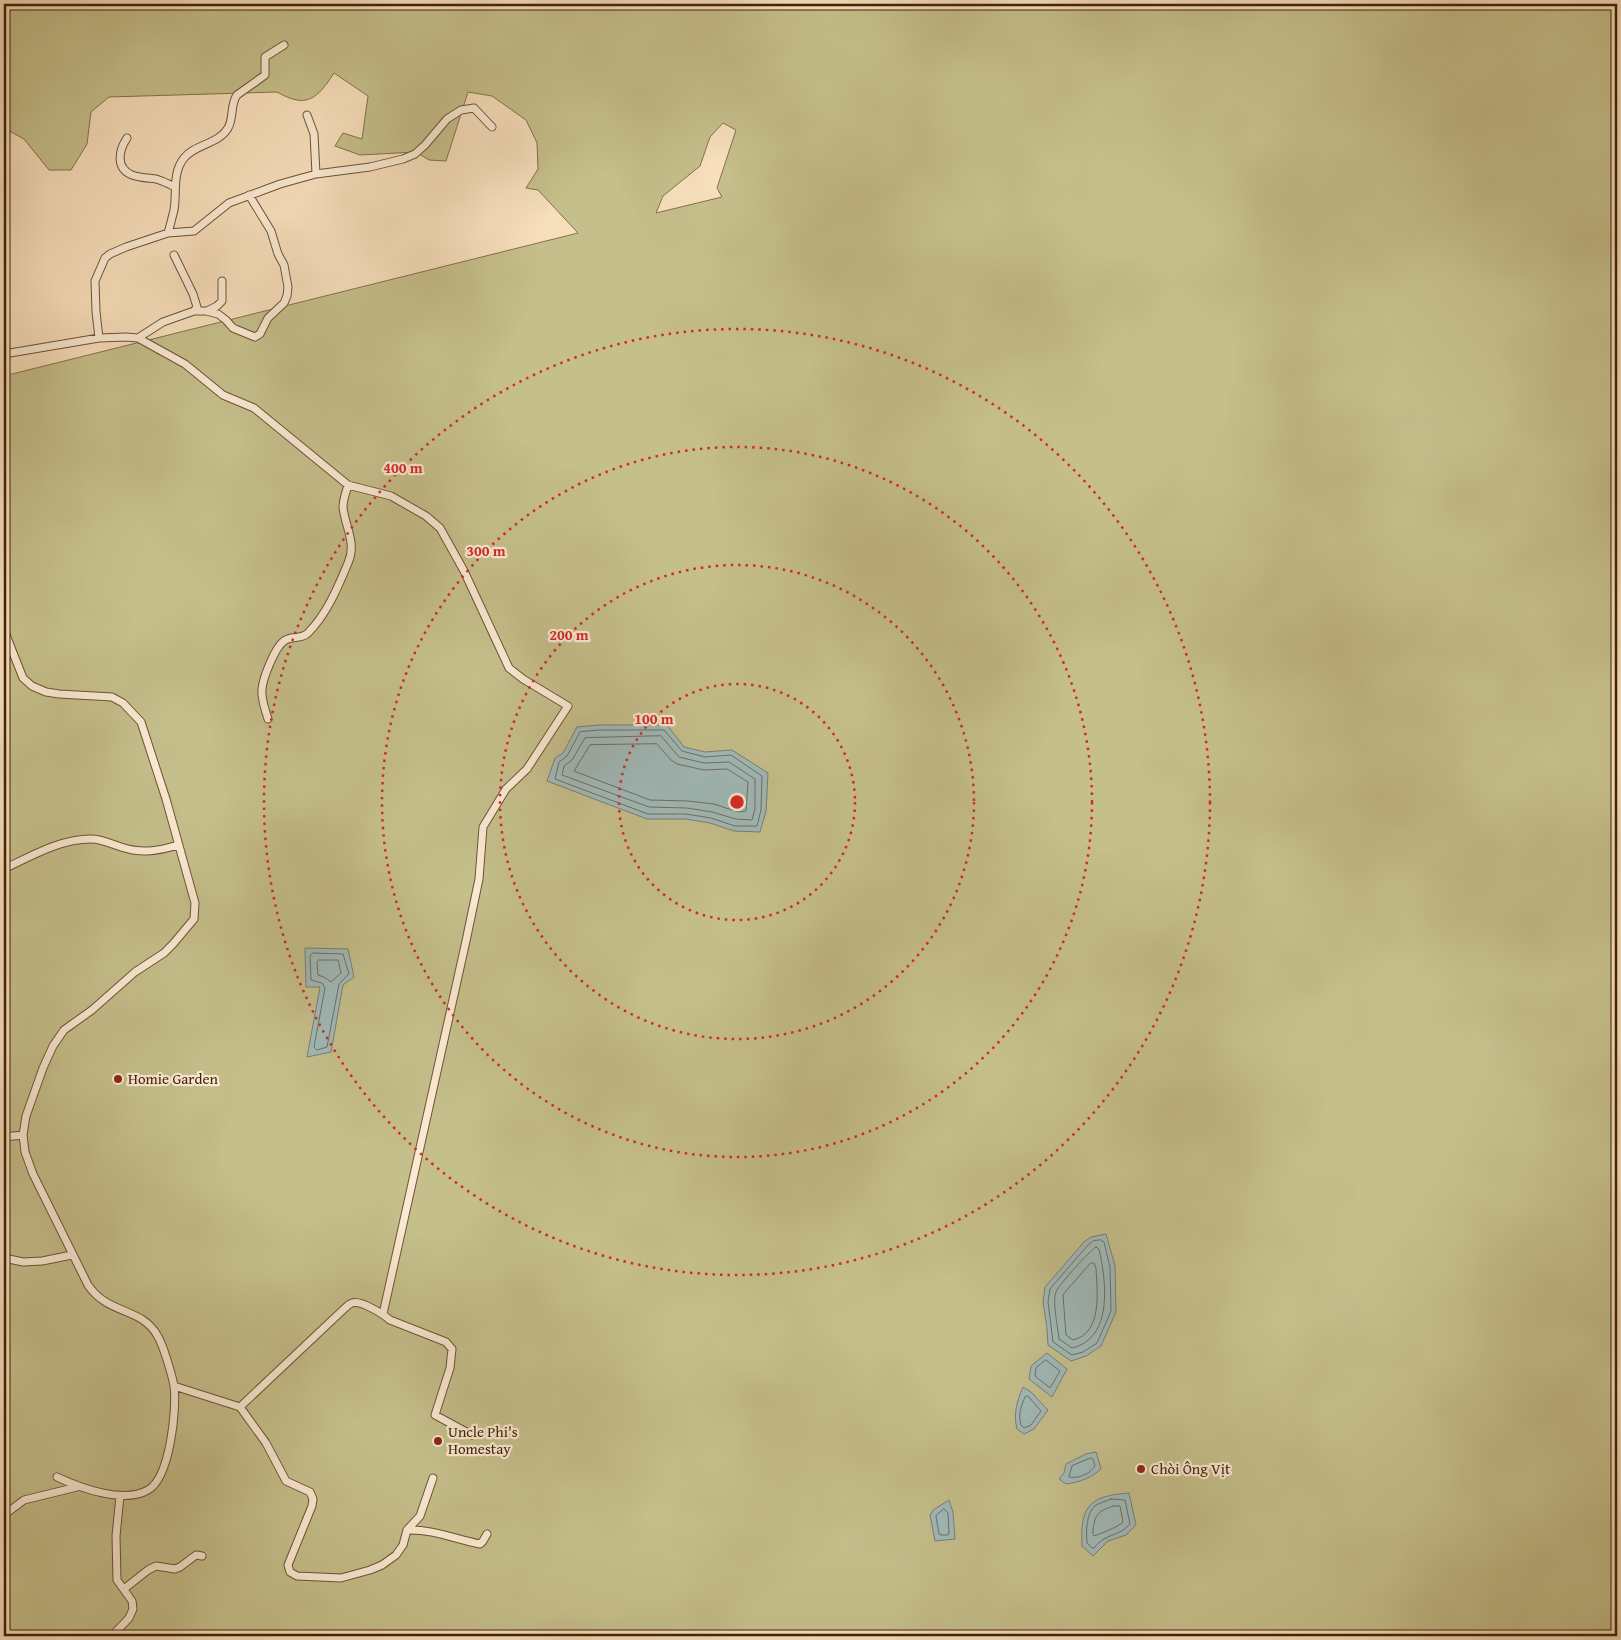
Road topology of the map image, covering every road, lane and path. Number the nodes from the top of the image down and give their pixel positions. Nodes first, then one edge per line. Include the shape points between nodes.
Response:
1 (284, 45) dead end
2 (307, 114) dead end
3 (492, 127) dead end
4 (127, 138) dead end
5 (316, 174) junction
6 (175, 186) junction
7 (249, 195) junction
8 (168, 233) junction
9 (174, 256) dead end
10 (222, 281) dead end
11 (194, 311) junction
12 (206, 311) junction
13 (100, 338) junction
14 (138, 338) junction
15 (4, 354) edge
16 (348, 485) junction
17 (4, 630) edge
18 (268, 719) dead end
19 (178, 845) junction
20 (4, 869) edge
21 (23, 1135) junction
22 (4, 1137) edge
23 (72, 1255) junction
24 (4, 1258) edge
25 (383, 1314) junction
26 (174, 1386) junction
27 (240, 1407) junction
28 (472, 1435) dead end
29 (57, 1477) dead end
30 (433, 1478) dead end
31 (77, 1487) junction
32 (120, 1496) junction
33 (4, 1515) edge
34 (407, 1530) junction
35 (486, 1534) dead end
36 (202, 1556) dead end
37 (124, 1589) junction
38 (112, 1636) edge

1 - 6 street via 264,57 265,75 234,99 228,128 221,136 184,158
2 - 5 street via 314,134
3 - 5 street via 474,108 461,110 447,119 415,154 370,167
4 - 6 street via 120,153 120,163 125,171
5 - 7 street
6 - 8 street
7 - 8 street via 229,203 194,230
7 - 12 street via 272,231 286,275 287,296 255,337 233,328 218,314
8 - 13 street via 105,258 95,281
9 - 11 street via 196,302
10 - 12 street via 222,301
11 - 12 street
11 - 14 street via 163,322
13 - 14 street
13 - 15 street
14 - 16 street via 185,364 223,395 254,408
16 - 18 street via 343,506 351,537 350,560 327,608 309,632 304,637 285,640 271,662 262,688
16 - 25 street via 392,496 440,528 464,571 509,668 568,706 527,769 506,789 483,827 478,879 466,941
17 - 19 street via 23,678 32,686 59,694 112,697 123,703 141,722
19 - 20 street via 146,852 93,838 78,840 63,843
19 - 21 street via 195,903 194,919 164,953 135,972 64,1030 43,1068 26,1116
21 - 22 street
21 - 23 street via 33,1174
23 - 24 street via 42,1262
23 - 26 street via 95,1295 152,1327 159,1338
25 - 27 street via 352,1303
25 - 28 street via 390,1320 446,1342 452,1349 450,1368 435,1415
26 - 27 street
26 - 32 street via 172,1435 161,1472 149,1490
27 - 34 street via 266,1443 286,1481 310,1492 313,1499 288,1564 290,1572 297,1576 341,1578 370,1570 396,1555
29 - 31 street
30 - 34 street via 420,1516
31 - 32 street
31 - 33 street via 24,1500
32 - 37 street via 116,1571 117,1580
34 - 35 street via 420,1529 480,1544
36 - 37 street via 196,1555 175,1569 156,1566
37 - 38 street via 133,1609

